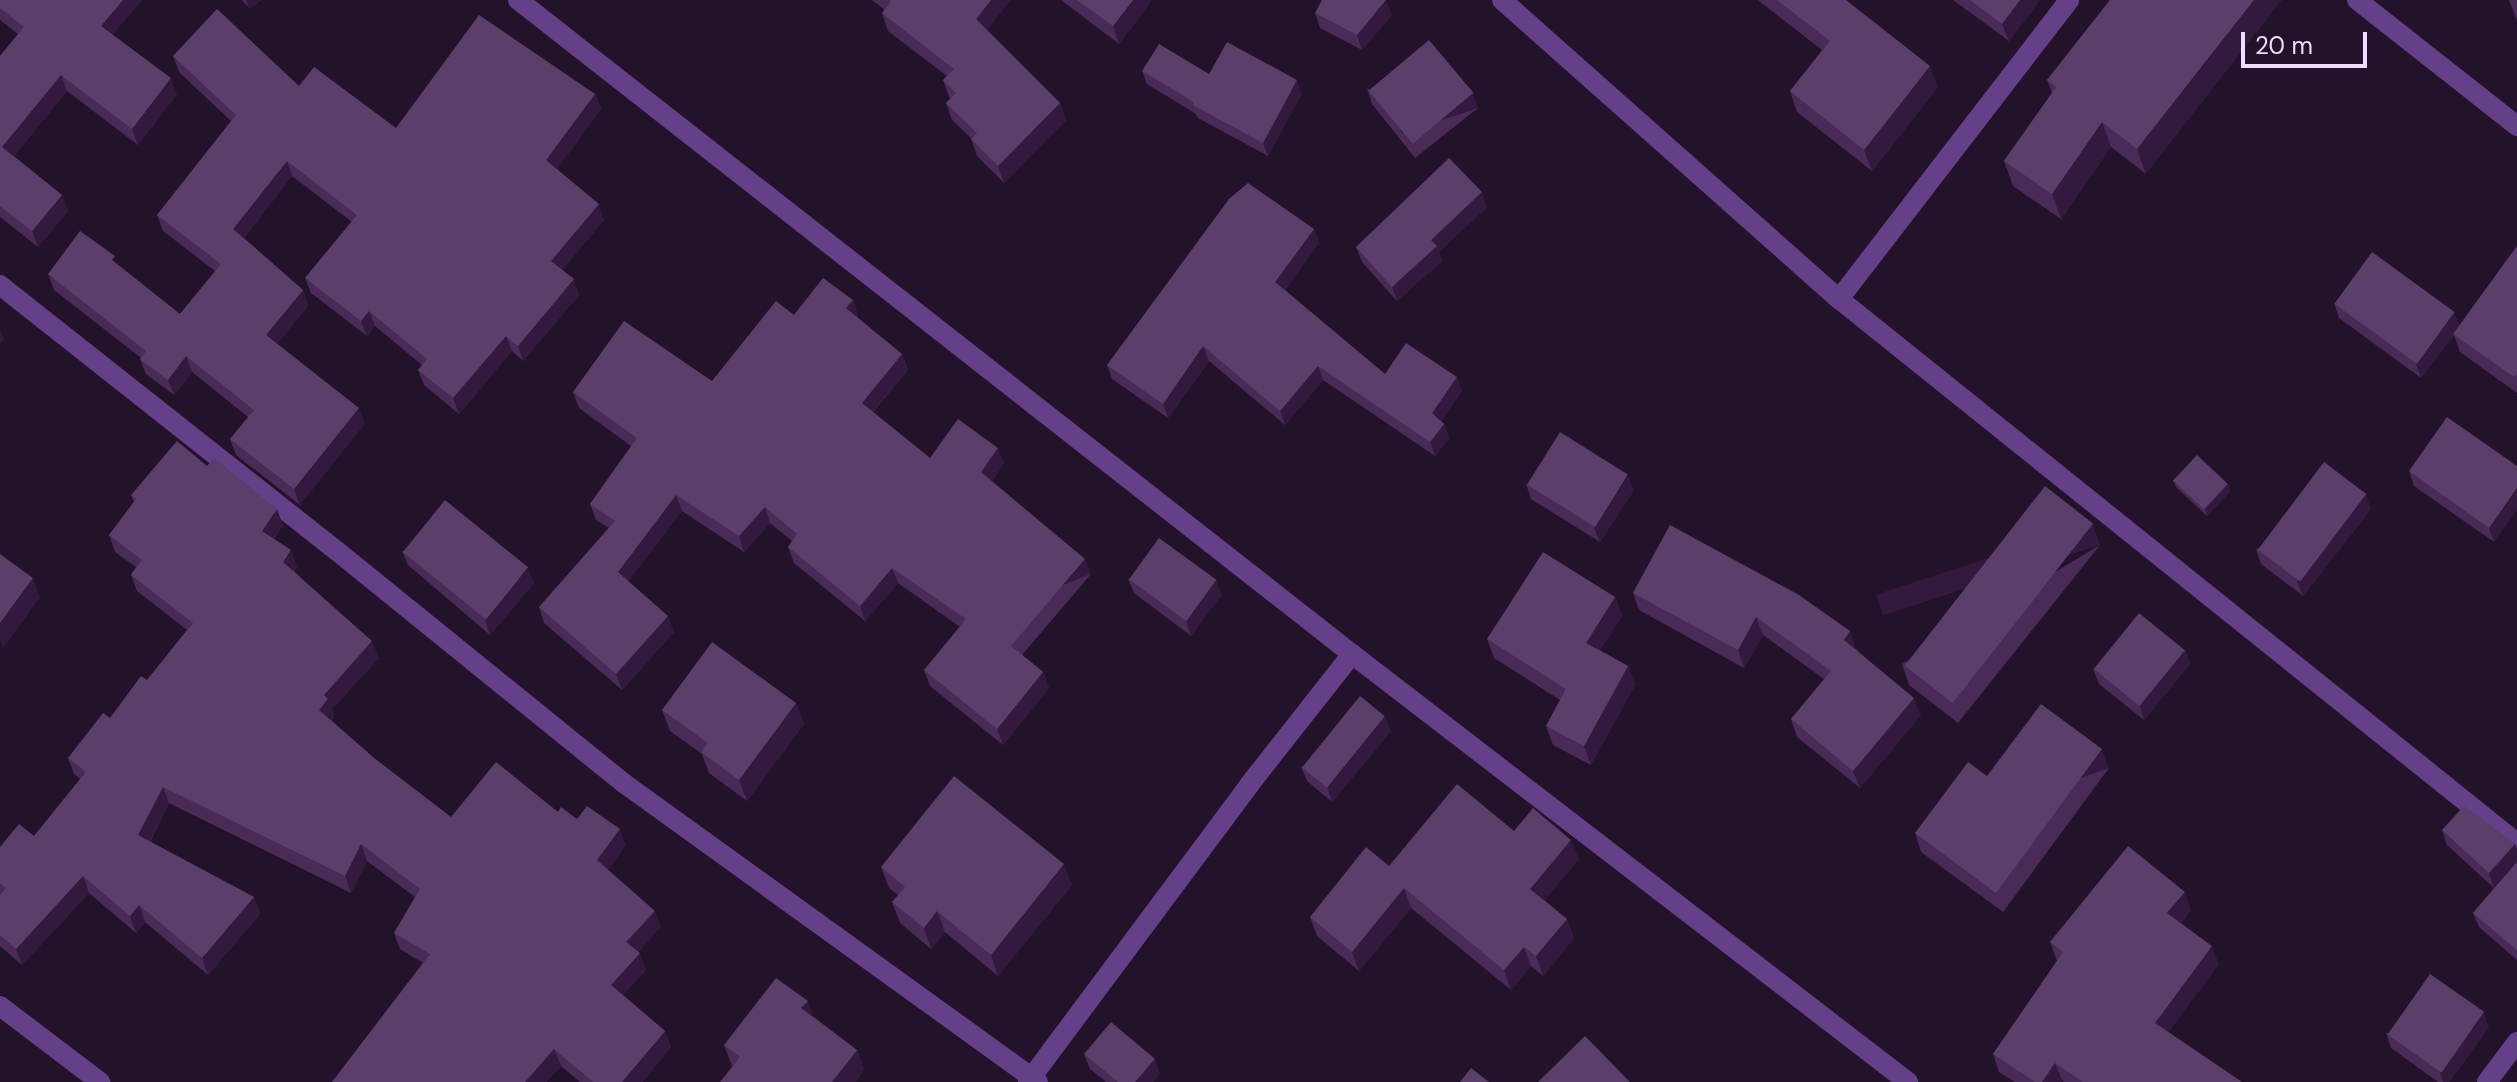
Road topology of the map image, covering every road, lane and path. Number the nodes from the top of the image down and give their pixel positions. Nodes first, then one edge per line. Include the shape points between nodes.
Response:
1 (518, 0) edge
2 (1502, 0) edge
3 (2069, 0) edge
4 (2357, 0) edge
5 (2517, 126) edge
6 (0, 285) edge
7 (1839, 299) junction
8 (1352, 654) junction
9 (2517, 843) edge
10 (0, 1006) edge
11 (2517, 1042) edge
12 (1033, 1080) edge
13 (100, 1082) edge
14 (1908, 1082) edge
15 (2487, 1082) edge

1 - 8 street
2 - 7 street
3 - 7 street
4 - 5 street
6 - 12 street via 625,784
7 - 9 street
8 - 12 street
8 - 14 street
10 - 13 street
11 - 15 street

